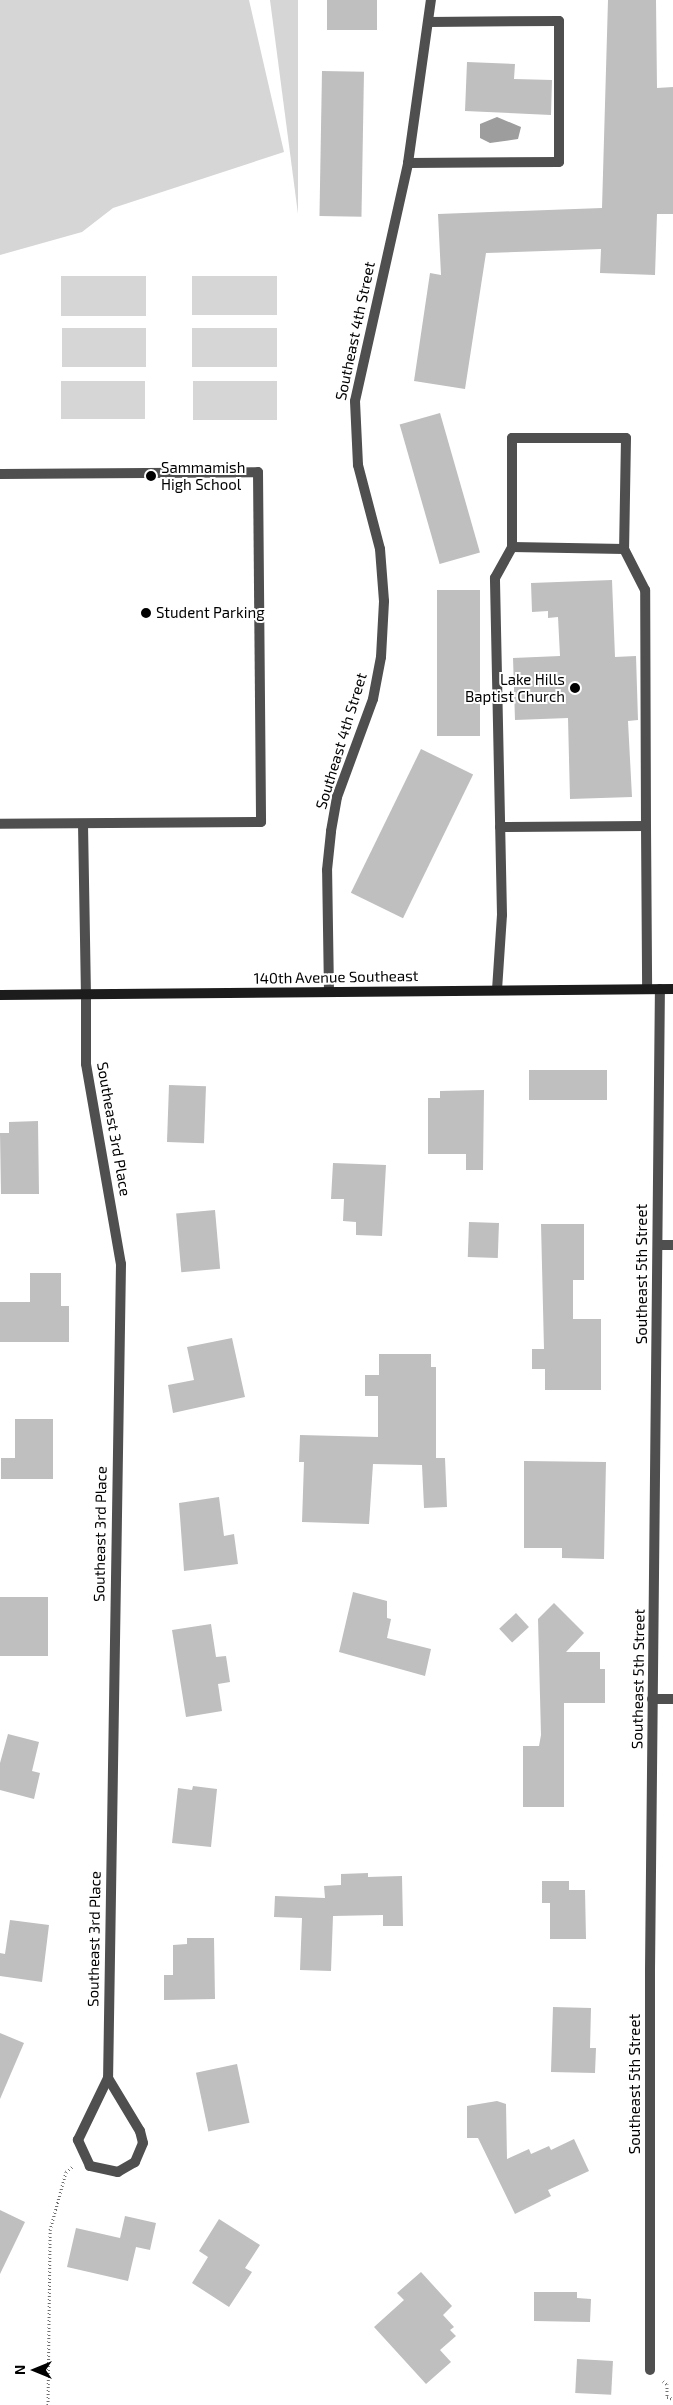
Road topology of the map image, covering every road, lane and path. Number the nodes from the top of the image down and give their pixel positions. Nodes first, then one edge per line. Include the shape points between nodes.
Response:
1 (431, 0) edge
2 (429, 22) junction
3 (408, 163) junction
4 (0, 474) edge
5 (512, 547) junction
6 (624, 549) junction
7 (0, 824) edge
8 (83, 824) junction
9 (646, 826) junction
10 (500, 828) junction
11 (647, 989) junction
12 (660, 989) junction
13 (673, 989) edge
14 (497, 990) junction
15 (329, 992) junction
16 (86, 994) junction
17 (0, 995) edge
18 (658, 1245) junction
19 (673, 1245) edge
20 (652, 1699) junction
21 (673, 1699) edge
22 (108, 2078) junction
23 (66, 2172) dead end
24 (650, 2370) joint
25 (673, 2399) edge
26 (48, 2405) edge

1 - 2 street, Southeast 4th Street
2 - 3 street, Southeast 4th Street
2 - 3 street via 558,21 559,162
3 - 15 street, Southeast 4th Street via 355,401 358,465 380,549 384,601 381,657 372,699 337,797 331,831 327,870
4 - 8 street via 258,472 261,822
5 - 6 street
5 - 6 street via 512,438 626,438
5 - 10 street via 495,578
6 - 9 street via 645,590
7 - 8 street
8 - 16 street, Southeast 3rd Place
9 - 10 street
9 - 11 street
10 - 14 street via 502,915
11 - 12 street, 140th Avenue Southeast
11 - 14 street, 140th Avenue Southeast
12 - 13 street, 140th Avenue Southeast
12 - 18 street, Southeast 5th Street
14 - 15 street, 140th Avenue Southeast
15 - 16 street, 140th Avenue Southeast
16 - 17 street, 140th Avenue Southeast
16 - 22 street, Southeast 3rd Place via 86,1064 121,1264
18 - 19 street
18 - 20 street, Southeast 5th Street
20 - 21 street
20 - 24 street, Southeast 5th Street
22 - 22 street, Southeast 3rd Place via 78,2140 90,2166 118,2172 135,2162 143,2143 140,2130
23 - 26 path via 50,2230
24 - 25 path via 667,2384 667,2397

